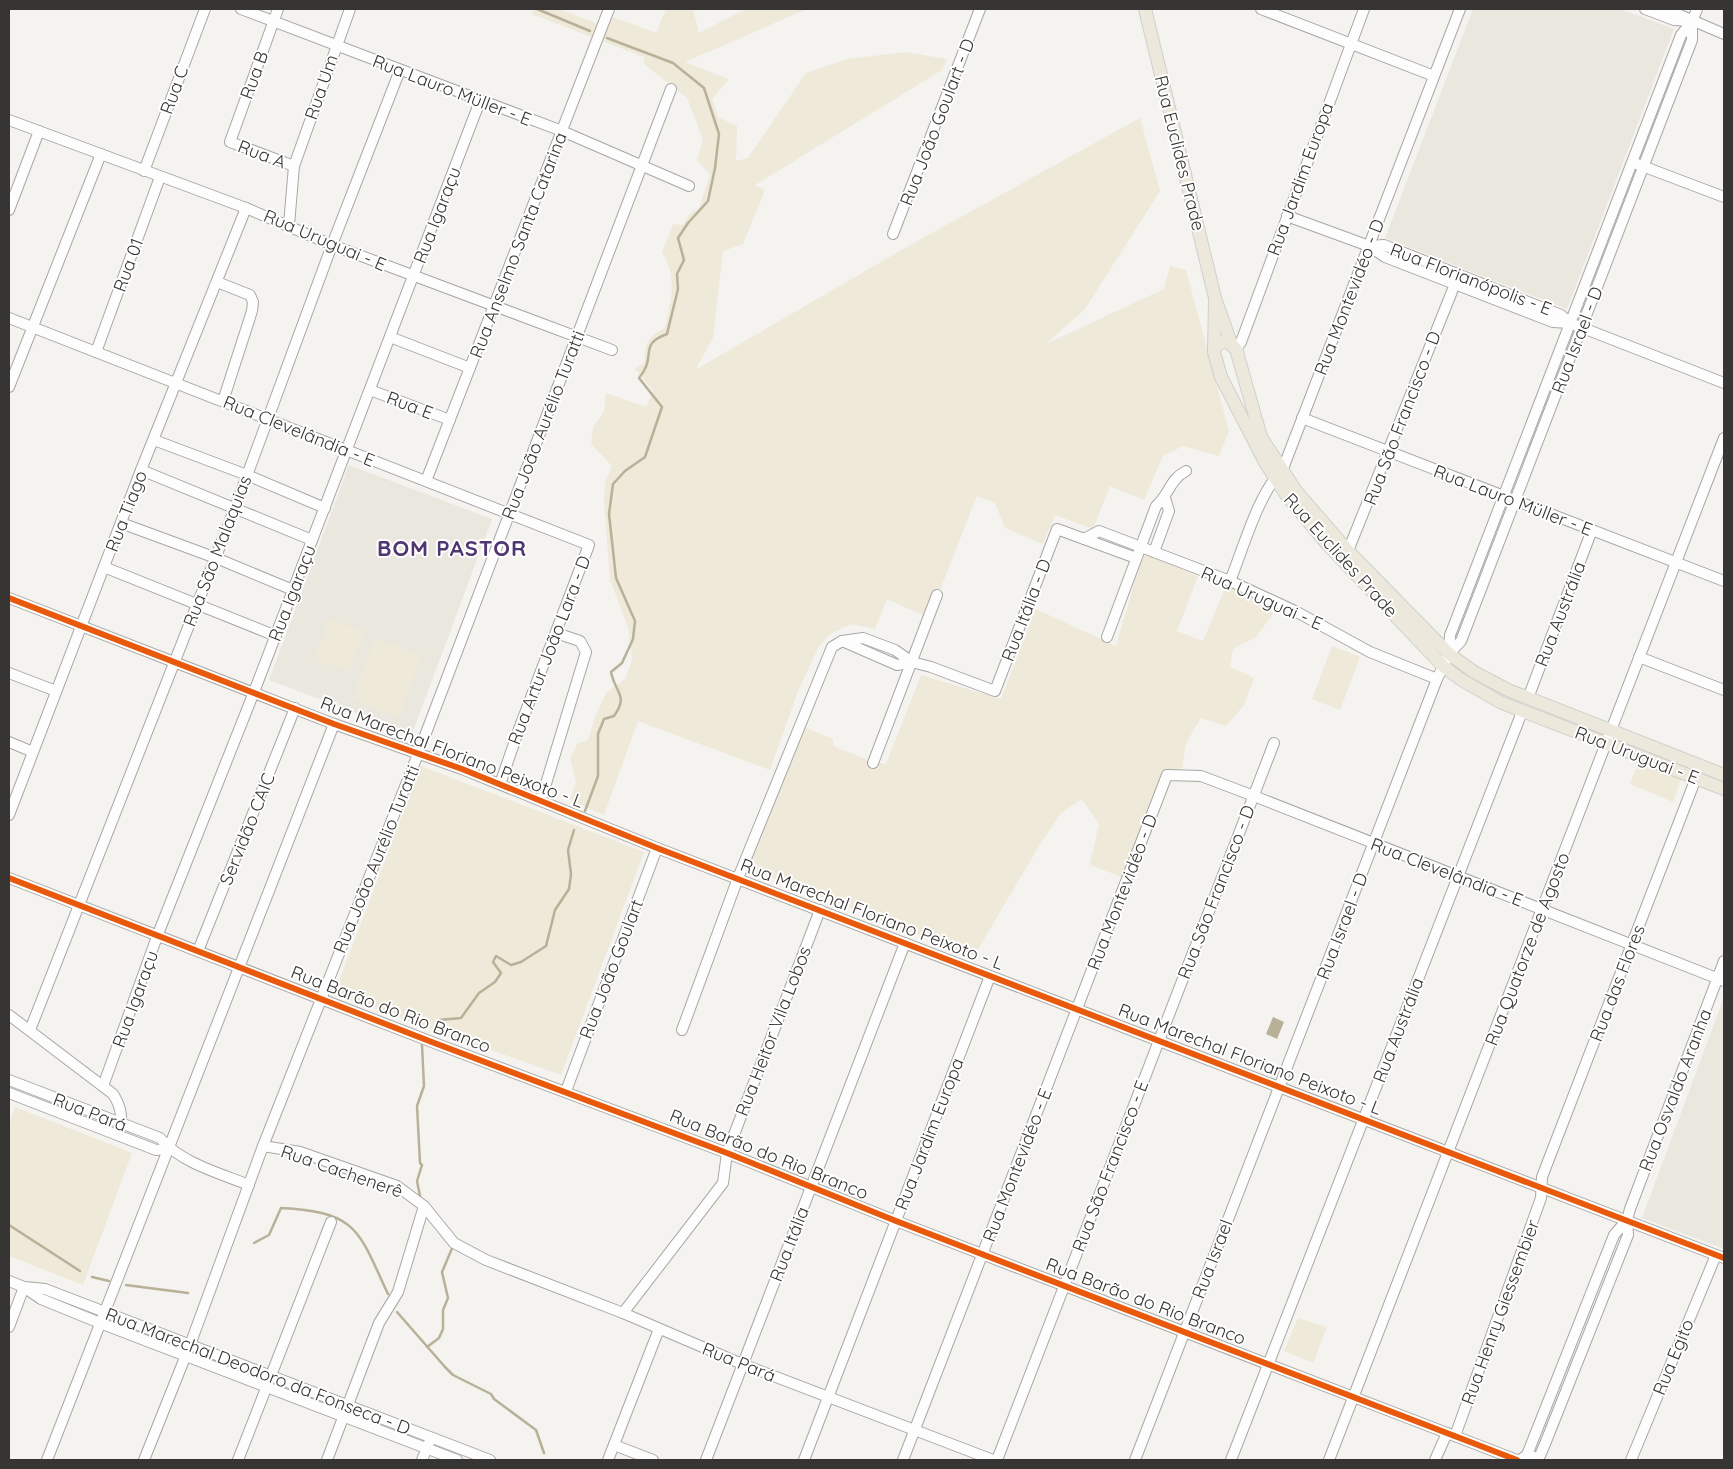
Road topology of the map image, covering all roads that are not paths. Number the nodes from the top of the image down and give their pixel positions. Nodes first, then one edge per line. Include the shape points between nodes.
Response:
1 (205, 9) edge
2 (241, 9) edge
3 (278, 9) edge
4 (350, 9) edge
5 (609, 9) edge
6 (980, 9) edge
7 (1145, 9) edge
8 (1263, 9) edge
9 (1364, 9) edge
10 (1460, 9) edge
11 (1645, 9) edge
12 (1666, 9) edge
13 (1697, 9) edge
14 (274, 21) junction
15 (1692, 22) junction
16 (1724, 34) edge
17 (1351, 44) junction
18 (335, 46) junction
19 (400, 70) junction
20 (1434, 76) junction
21 (1661, 86) junction
22 (671, 89) dead end
23 (1673, 90) junction
24 (480, 100) junction
25 (9, 120) edge
26 (39, 131) junction
27 (562, 131) junction
28 (230, 142) joint
29 (101, 154) junction
30 (1632, 162) junction
31 (642, 165) junction
32 (294, 166) junction
33 (1644, 166) junction
34 (144, 171) junction
35 (160, 177) junction
36 (689, 186) dead end
37 (1724, 197) edge
38 (246, 208) junction
39 (9, 210) edge
40 (1287, 216) junction
41 (290, 225) junction
42 (893, 234) dead end
43 (332, 245) junction
44 (1369, 246) junction
45 (413, 276) junction
46 (1457, 279) junction
47 (218, 282) junction
48 (1215, 298) junction
49 (493, 307) junction
50 (9, 318) edge
51 (1570, 323) junction
52 (32, 327) junction
53 (1582, 328) junction
54 (390, 337) junction
55 (577, 338) junction
56 (1214, 347) junction
57 (1234, 348) junction
58 (612, 350) dead end
59 (96, 352) junction
60 (470, 368) junction
61 (1244, 377) junction
62 (1224, 382) junction
63 (177, 383) junction
64 (1724, 383) edge
65 (9, 387) edge
66 (370, 390) junction
67 (223, 401) junction
68 (1302, 418) junction
69 (268, 419) junction
70 (450, 420) junction
71 (1724, 438) edge
72 (154, 440) junction
73 (347, 450) junction
74 (1389, 452) junction
75 (141, 470) junction
76 (1186, 471) dead end
77 (247, 475) junction
78 (1278, 475) junction
79 (426, 481) junction
80 (1503, 496) junction
81 (1165, 498) junction
82 (1515, 500) junction
83 (1156, 506) junction
84 (235, 508) junction
85 (325, 508) junction
86 (1169, 511) junction
87 (509, 514) junction
88 (121, 523) junction
89 (1592, 530) junction
90 (1084, 539) junction
91 (312, 540) junction
92 (589, 545) joint
93 (1140, 547) junction
94 (1154, 552) junction
95 (1346, 556) junction
96 (216, 558) junction
97 (1136, 558) junction
98 (1676, 562) junction
99 (104, 567) junction
100 (1230, 581) junction
101 (1724, 581) edge
102 (293, 590) junction
103 (937, 596) dead end
104 (9, 598) edge
105 (196, 604) junction
106 (81, 625) junction
107 (556, 633) junction
108 (276, 636) junction
109 (1107, 637) dead end
110 (1449, 654) junction
111 (1639, 657) junction
112 (175, 660) junction
113 (912, 662) junction
114 (1443, 666) junction
115 (9, 673) edge
116 (1438, 679) junction
117 (1724, 690) edge
118 (56, 691) junction
119 (254, 692) junction
120 (1528, 698) junction
121 (295, 708) junction
122 (1522, 712) junction
123 (334, 724) junction
124 (1611, 731) junction
125 (9, 742) edge
126 (1274, 743) dead end
127 (1606, 744) junction
128 (33, 752) junction
129 (418, 754) junction
130 (874, 764) dead end
131 (1167, 775) joint
132 (1724, 775) edge
133 (1696, 778) junction
134 (500, 784) junction
135 (1724, 789) edge
136 (1254, 796) junction
137 (541, 800) junction
138 (10, 811) edge
139 (1374, 844) junction
140 (657, 848) junction
141 (1458, 876) junction
142 (9, 878) edge
143 (738, 878) junction
144 (78, 904) junction
145 (1542, 909) junction
146 (820, 910) junction
147 (158, 934) junction
148 (905, 943) junction
149 (1632, 944) junction
150 (198, 951) junction
151 (1724, 961) edge
152 (239, 967) junction
153 (990, 976) junction
154 (1721, 979) edge
155 (321, 999) junction
156 (1077, 1009) junction
157 (9, 1015) edge
158 (30, 1030) junction
159 (682, 1030) dead end
160 (1158, 1041) junction
161 (10, 1082) edge
162 (103, 1086) junction
163 (1280, 1087) junction
164 (566, 1090) junction
165 (9, 1092) edge
166 (1364, 1119) junction
167 (122, 1124) junction
168 (118, 1135) junction
169 (263, 1146) junction
170 (168, 1148) junction
171 (1448, 1152) junction
172 (727, 1153) junction
173 (249, 1185) junction
174 (812, 1187) junction
175 (1542, 1188) junction
176 (424, 1206) junction
177 (1627, 1220) junction
178 (896, 1221) junction
179 (331, 1222) dead end
180 (982, 1254) junction
181 (1720, 1256) edge
182 (486, 1260) joint
183 (9, 1281) edge
184 (1064, 1286) junction
185 (24, 1287) junction
186 (105, 1312) junction
187 (623, 1313) junction
188 (100, 1323) junction
189 (9, 1327) edge
190 (659, 1329) junction
191 (1184, 1332) junction
192 (1575, 1332) junction
193 (1588, 1338) junction
194 (190, 1345) junction
195 (186, 1356) junction
196 (742, 1364) junction
197 (1268, 1364) junction
198 (271, 1376) junction
199 (267, 1387) junction
200 (828, 1397) junction
201 (1354, 1397) junction
202 (348, 1406) junction
203 (344, 1417) junction
204 (915, 1430) junction
205 (1451, 1435) junction
206 (431, 1438) junction
207 (614, 1445) junction
208 (427, 1449) junction
209 (1521, 1458) edge
210 (47, 1460) edge
211 (144, 1460) edge
212 (238, 1460) edge
213 (327, 1460) edge
214 (422, 1460) edge
215 (457, 1460) edge
216 (490, 1460) edge
217 (608, 1460) edge
218 (653, 1460) edge
219 (706, 1460) edge
220 (804, 1460) edge
221 (903, 1460) edge
222 (994, 1460) edge
223 (998, 1460) edge
224 (1136, 1460) edge
225 (1231, 1460) edge
226 (1330, 1460) edge
227 (1435, 1460) edge
228 (1538, 1460) edge
229 (1631, 1460) edge

1 - 34 street, Rua C
2 - 14 street, Rua Lauro Müller - E
3 - 14 street, Rua B
4 - 18 street, Rua Um
5 - 27 street, Rua Anselmo Santa Catarina
6 - 42 street, Rua João Goulart - D
7 - 48 main road, Rua Euclides Prade
8 - 17 street
9 - 17 street, Rua Jardim Europa
10 - 20 street, Rua Montevidéo - D
11 - 15 street via 1674,20
12 - 15 street
13 - 15 street, Rua Israel - D
14 - 18 street, Rua Lauro Müller - E
14 - 28 street, Rua B
15 - 16 street
15 - 21 street, Rua Israel - D via 1681,35
15 - 23 street, Rua Israel - D via 1692,40
17 - 20 street
17 - 40 street, Rua Jardim Europa
18 - 19 street, Rua Lauro Müller - E
18 - 32 street, Rua Um
19 - 24 street, Rua Lauro Müller - E
19 - 43 street, Rua São Malaquias
20 - 44 street, Rua Montevidéo - D
21 - 23 street
21 - 30 street, Rua Israel - D
22 - 31 street, Rua João Aurélio Turatti
23 - 33 street, Rua Israel - D
24 - 27 street, Rua Lauro Müller - E
24 - 45 street, Rua Igaraçu
25 - 26 street, Rua Uruguai - E
26 - 29 street, Rua Uruguai - E
26 - 39 street
27 - 31 street, Rua Lauro Müller - E
27 - 49 street, Rua Anselmo Santa Catarina
28 - 32 street, Rua A
29 - 34 street, Rua Uruguai - E
29 - 52 street
30 - 33 street
30 - 51 street, Rua Israel - D
31 - 36 street, Rua Lauro Müller - E
31 - 55 street, Rua João Aurélio Turatti
32 - 41 street, Rua A
33 - 37 street
33 - 53 street, Rua Israel - D
34 - 35 street, Rua Uruguai - E
35 - 38 street, Rua Uruguai - E
35 - 59 street, Rua 01
38 - 41 street, Rua Uruguai - E
38 - 47 street, Rua Tiago
40 - 44 street, Rua Florianópolis - E
40 - 57 street, Rua Jardim Europa via 1241,342
41 - 43 street, Rua Uruguai - E
43 - 45 street, Rua Uruguai - E
43 - 69 street, Rua São Malaquias
44 - 46 street, Rua Florianópolis - E via 1385,257
44 - 68 street, Rua Montevidéo - D
45 - 49 street, Rua Uruguai - E
45 - 54 street, Rua Igaraçu
46 - 51 street, Rua Florianópolis - E via 1558,324
46 - 74 street, Rua São Francisco - D
47 - 63 street, Rua Tiago
47 - 67 street via 250,295 253,302
48 - 56 main road, Rua Euclides Prade
48 - 57 main road, Rua Euclides Prade
49 - 55 street, Rua Uruguai - E
49 - 60 street, Rua Anselmo Santa Catarina
50 - 52 street, Rua Clevelândia - E
51 - 53 street, Rua Florianópolis - E
51 - 80 street, Rua Israel - D
52 - 59 street, Rua Clevelândia - E
52 - 65 street
53 - 64 street, Rua Florianópolis - E
53 - 82 street, Rua Israel - D
54 - 60 street
54 - 66 street, Rua Igaraçu
55 - 58 street, Rua Uruguai - E
55 - 87 street, Rua João Aurélio Turatti
56 - 57 main road via 1226,340
56 - 62 main road, Rua Euclides Prade
57 - 61 main road, Rua Euclides Prade
59 - 63 street, Rua Clevelândia - E
60 - 70 street, Rua Anselmo Santa Catarina
61 - 62 main road via 1242,384 1235,387
61 - 78 main road, Rua Euclides Prade via 1261,437
62 - 78 main road, Rua Euclides Prade
63 - 67 street, Rua Clevelândia - E
63 - 72 street, Rua Tiago
66 - 70 street, Rua E
66 - 73 street, Rua Igaraçu
67 - 69 street, Rua Clevelândia - E
68 - 74 street, Rua Lauro Müller - E
68 - 78 street, Rua Montevidéo - D
69 - 73 street, Rua Clevelândia - E
69 - 77 street, Rua São Malaquias
70 - 79 street, Rua Anselmo Santa Catarina
71 - 98 street, Rua Quatorze de Agosto
72 - 75 street, Rua Tiago
72 - 77 street
73 - 79 street, Rua Clevelândia - E
73 - 85 street, Rua Igaraçu
74 - 80 street, Rua Lauro Müller - E
74 - 95 street, Rua São Francisco - D
75 - 84 street
75 - 88 street, Rua Tiago
76 - 81 street via 1174,479
77 - 84 street, Rua São Malaquias
77 - 85 street
78 - 95 main road, Rua Euclides Prade
78 - 100 street, Rua Montevidéo - D via 1265,493
79 - 87 street, Rua Clevelândia - E
80 - 82 street, Rua Lauro Müller - E
80 - 110 street, Rua Israel - D via 1450,635
81 - 83 street
81 - 86 street
82 - 89 street, Rua Lauro Müller - E
82 - 110 street, Rua Israel - D via 1461,641
83 - 86 street
83 - 93 street
84 - 91 street
84 - 96 street, Rua São Malaquias
85 - 91 street, Rua Igaraçu
86 - 94 street
87 - 92 street, Rua Clevelândia - E
87 - 129 street, Rua João Aurélio Turatti
88 - 96 street
88 - 99 street, Rua Tiago
89 - 98 street, Rua Lauro Müller - E
89 - 120 street, Rua Austrália
90 - 93 street, Rua Uruguai - E via 1099,532
90 - 97 street
90 - 113 street, Rua Itália - D via 1058,529 995,691
91 - 102 street, Rua Igaraçu
92 - 107 street, Rua Artur João Lara - D
93 - 94 street, Rua Uruguai - E
93 - 97 street
94 - 100 street, Rua Uruguai - E
95 - 110 main road, Rua Euclides Prade
95 - 114 main road, Rua Euclides Prade
96 - 102 street
96 - 105 street, Rua São Malaquias
97 - 109 street
98 - 101 street, Rua Lauro Müller - E
98 - 111 street, Rua Quatorze de Agosto
99 - 105 street
99 - 106 street, Rua Tiago
100 - 116 street, Rua Uruguai - E via 1303,615 1370,652
102 - 108 street, Rua Igaraçu
103 - 113 street
104 - 106 street, Rua Marechal Floriano Peixoto - L
105 - 108 street
105 - 112 street, Rua São Malaquias
106 - 112 street, Rua Marechal Floriano Peixoto - L
106 - 118 street, Rua Tiago
107 - 134 street, Rua Artur João Lara - D
107 - 137 street via 580,641 586,652
108 - 119 street, Rua Igaraçu
110 - 114 street, Rua Israel - D
110 - 120 main road, Rua Uruguai - E via 1490,682
111 - 117 street
111 - 124 street, Rua Quatorze de Agosto
112 - 119 street, Rua Marechal Floriano Peixoto - L
112 - 144 street, Rua São Malaquias
113 - 130 street
113 - 143 street via 895,650 864,638 832,647
114 - 116 street, Rua Israel - D
114 - 122 main road, Rua Uruguai - E via 1482,692
115 - 118 street
116 - 139 street, Rua Israel - D
118 - 128 street, Rua Tiago
119 - 121 street, Rua Marechal Floriano Peixoto - L
119 - 147 street, Rua Igaraçu
120 - 124 main road, Rua Uruguai - E
121 - 123 street, Rua Marechal Floriano Peixoto - L
121 - 150 street, Servidão CAIC
122 - 127 main road, Rua Uruguai - E
122 - 141 street, Rua Austrália
123 - 129 street, Rua Marechal Floriano Peixoto - L
123 - 152 street
124 - 127 street, Rua Quatorze de Agosto
124 - 132 main road, Rua Uruguai - E
125 - 128 street
126 - 136 street, Rua São Francisco - D
127 - 133 main road, Rua Uruguai - E
127 - 145 street, Rua Quatorze de Agosto
128 - 138 street, Rua Tiago
129 - 134 street, Rua Marechal Floriano Peixoto - L
129 - 155 street, Rua João Aurélio Turatti
131 - 136 street, Rua Clevelândia - E via 1201,776
131 - 156 street, Rua Montevidéo - D
133 - 135 main road, Rua Uruguai - E
133 - 149 street, Rua das Flores
134 - 137 street, Rua Marechal Floriano Peixoto - L
136 - 139 street, Rua Clevelândia - E
136 - 160 street, Rua São Francisco - D
137 - 140 street, Rua Marechal Floriano Peixoto - L
139 - 141 street, Rua Clevelândia - E
139 - 163 street, Rua Israel - D
140 - 143 street, Rua Marechal Floriano Peixoto - L
140 - 164 street, Rua João Goulart
141 - 145 street, Rua Clevelândia - E
141 - 166 street, Rua Austrália
142 - 144 street, Rua Barão do Rio Branco
143 - 146 street, Rua Marechal Floriano Peixoto - L
143 - 159 street
144 - 147 street, Rua Barão do Rio Branco
144 - 158 street, Rua São Malaquias
145 - 149 street, Rua Clevelândia - E
145 - 171 street, Rua Quatorze de Agosto
146 - 148 street, Rua Marechal Floriano Peixoto - L
146 - 172 street, Rua Heitor Vila Lobos
147 - 150 street, Rua Barão do Rio Branco
147 - 162 street, Rua Igaraçu
148 - 153 street, Rua Marechal Floriano Peixoto - L
148 - 174 street, Rua Itália
149 - 154 street, Rua Clevelândia - E
149 - 175 street, Rua das Flores via 1542,1177
150 - 152 street, Rua Barão do Rio Branco
151 - 154 street, Rua Osvaldo Aranha
152 - 155 street, Rua Barão do Rio Branco
152 - 170 street
153 - 156 street, Rua Marechal Floriano Peixoto - L
153 - 178 street, Rua Jardim Europa
154 - 177 street, Rua Osvaldo Aranha
155 - 164 street, Rua Barão do Rio Branco
155 - 169 street, Rua João Aurélio Turatti
156 - 160 street, Rua Marechal Floriano Peixoto - L
156 - 180 street, Rua Montevidéo - E
157 - 158 street
158 - 162 street
160 - 163 street, Rua Marechal Floriano Peixoto - L
160 - 184 street, Rua São Francisco - E
161 - 167 street, Rua Pará
162 - 167 street via 121,1106
163 - 166 street, Rua Marechal Floriano Peixoto - L
163 - 191 street, Rua Israel
164 - 172 street, Rua Barão do Rio Branco
165 - 168 street, Rua Pará
166 - 171 street, Rua Marechal Floriano Peixoto - L
166 - 197 street, Rua Austrália
167 - 168 street
167 - 170 street, Rua Pará via 160,1138
168 - 170 street, Rua Pará via 156,1150
169 - 173 street, Rua João Aurélio Turatti
169 - 176 street, Rua Cachenerê via 300,1152 397,1186
170 - 173 street, Rua Pará via 192,1162
170 - 186 street
171 - 175 street, Rua Marechal Floriano Peixoto - L
171 - 201 street, Rua Quatorze de Agosto
172 - 174 street, Rua Barão do Rio Branco
172 - 187 street, Rua Heitor Vila Lobos via 723,1184
173 - 194 street, Rua João Aurélio Turatti
174 - 178 street, Rua Barão do Rio Branco
174 - 196 street, Rua Itália
175 - 177 street, Rua Marechal Floriano Peixoto - L
175 - 205 street, Rua Henry Giessembier via 1541,1198
176 - 182 street, Rua Cachenerê via 454,1243
176 - 202 street via 398,1292 379,1323
177 - 181 street, Rua Marechal Floriano Peixoto - L
177 - 192 street, Rua Osvaldo Aranha via 1614,1234
177 - 193 street, Rua Osvaldo Aranha via 1628,1235
178 - 180 street, Rua Barão do Rio Branco
178 - 200 street, Rua Jardim Europa
179 - 198 street
180 - 184 street, Rua Barão do Rio Branco
180 - 204 street, Rua Montevidéo - E
181 - 229 street, Rua Egito
182 - 187 street, Rua Pará
183 - 185 street, Rua Marechal Deodoro da Fonseca - D
184 - 191 street, Rua Barão do Rio Branco
184 - 223 street, Rua São Francisco - E
185 - 186 street, Rua Marechal Deodoro da Fonseca - D via 45,1289
185 - 188 street, Rua Marechal Deodoro da Fonseca - D via 41,1299
185 - 189 street
186 - 188 street
186 - 194 street, Rua Marechal Deodoro da Fonseca - D
187 - 190 street, Rua Pará
188 - 195 street, Rua Marechal Deodoro da Fonseca - D
188 - 210 street
190 - 196 street, Rua Pará
190 - 207 street
191 - 197 street, Rua Barão do Rio Branco
191 - 224 street, Rua Israel
192 - 193 street
192 - 209 street, Rua Osvaldo Aranha
193 - 228 street, Rua Osvaldo Aranha
194 - 195 street, Rua João Aurélio Turatti
194 - 198 street, Rua Marechal Deodoro da Fonseca - D
195 - 199 street, Rua Marechal Deodoro da Fonseca - D
195 - 211 street, Rua João Aurélio Turatti
196 - 200 street, Rua Pará
196 - 219 street, Rua Itália
197 - 201 street, Rua Barão do Rio Branco
197 - 225 street, Rua Austrália
198 - 199 street
198 - 202 street, Rua Marechal Deodoro da Fonseca - D
199 - 203 street, Rua Marechal Deodoro da Fonseca - D
199 - 212 street
200 - 204 street, Rua Pará
200 - 220 street, Rua Jardim Europa
201 - 205 street, Rua Barão do Rio Branco
201 - 226 street, Rua Quatorze de Agosto
202 - 203 street
202 - 206 street, Rua Marechal Deodoro da Fonseca - D
203 - 208 street, Rua Marechal Deodoro da Fonseca - D
203 - 213 street
204 - 221 street, Rua Montevidéo - E
204 - 222 street, Rua Pará
205 - 209 street, Rua Barão do Rio Branco
205 - 227 street, Rua Henry Giessembier
206 - 208 street
206 - 216 street, Rua Marechal Deodoro da Fonseca - D
207 - 217 street
207 - 218 street
208 - 214 street
208 - 215 street, Rua Marechal Deodoro da Fonseca - D
209 - 228 street, Rua Barão do Rio Branco via 1535,1457

